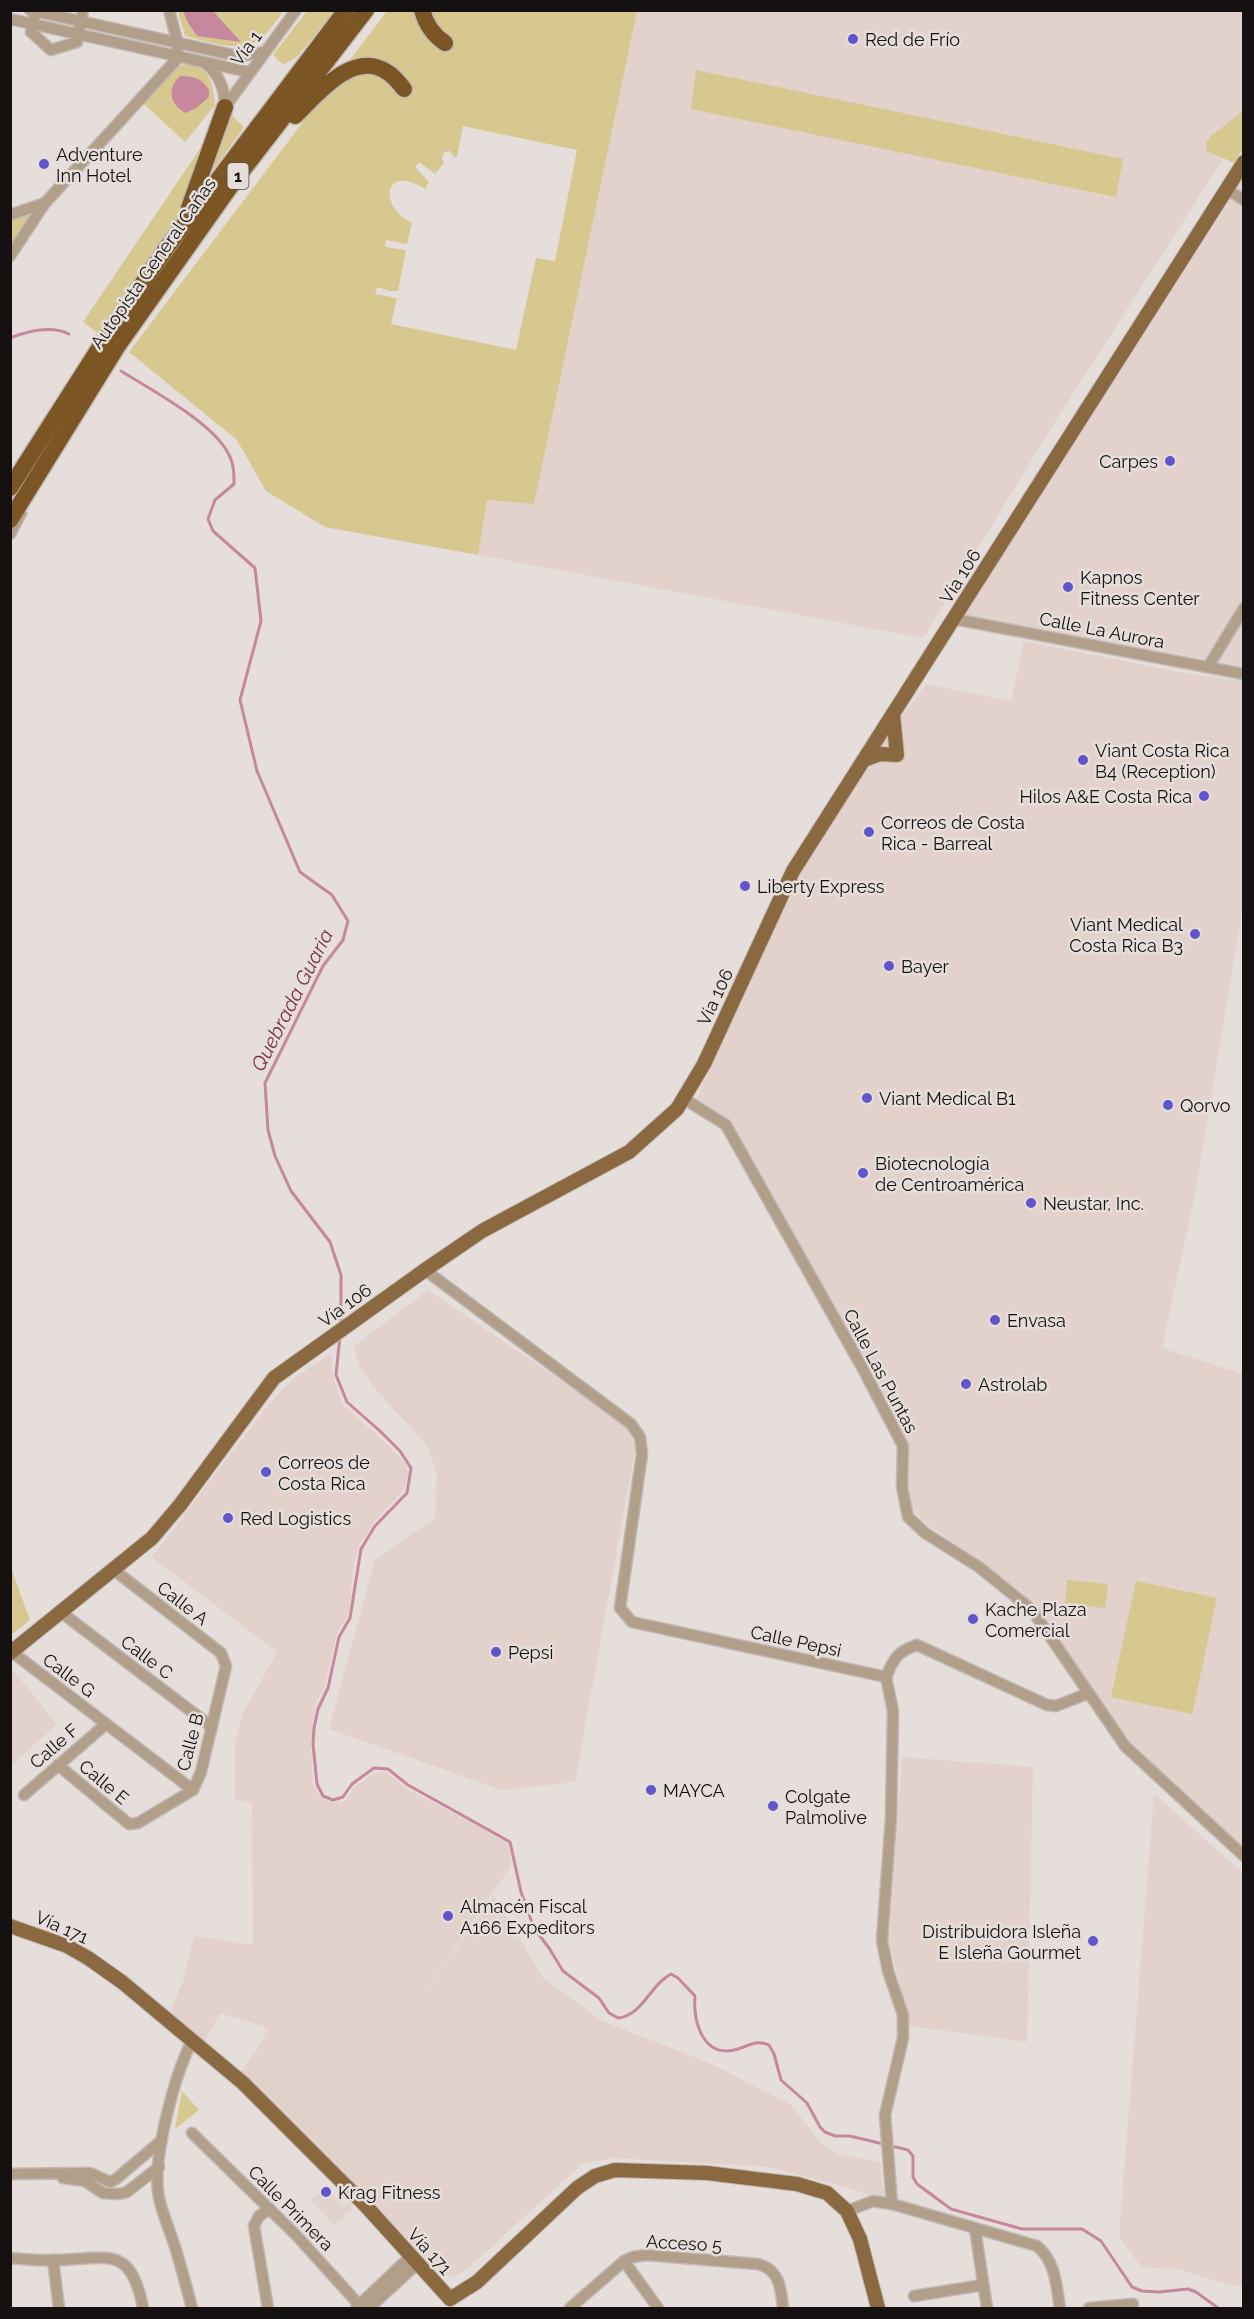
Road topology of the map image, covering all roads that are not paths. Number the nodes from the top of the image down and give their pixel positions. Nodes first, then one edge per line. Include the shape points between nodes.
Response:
1 (83, 10) edge
2 (169, 10) edge
3 (296, 10) edge
4 (346, 10) edge
5 (366, 10) edge
6 (422, 10) edge
7 (33, 11) edge
8 (10, 19) edge
9 (33, 24) junction
10 (80, 28) junction
11 (445, 43) dead end
12 (178, 50) junction
13 (264, 52) junction
14 (201, 61) junction
15 (249, 72) junction
16 (404, 89) dead end
17 (225, 107) junction
18 (1244, 162) edge
19 (1226, 189) junction
20 (1244, 200) edge
21 (45, 203) junction
22 (10, 215) edge
23 (183, 225) junction
24 (10, 256) edge
25 (117, 347) junction
26 (54, 448) junction
27 (10, 488) edge
28 (10, 520) edge
29 (10, 534) edge
30 (1244, 608) edge
31 (954, 619) junction
32 (1208, 668) junction
33 (1244, 674) edge
34 (893, 715) junction
35 (864, 760) junction
36 (683, 1098) junction
37 (424, 1270) junction
38 (114, 1570) junction
39 (62, 1613) junction
40 (11, 1652) edge
41 (226, 1666) joint
42 (886, 1677) junction
43 (1089, 1693) junction
44 (106, 1724) junction
45 (212, 1727) junction
46 (58, 1765) junction
47 (193, 1790) junction
48 (24, 1795) dead end
49 (129, 1824) joint
50 (1244, 1856) edge
51 (10, 1926) edge
52 (192, 2041) junction
53 (192, 2133) dead end
54 (162, 2140) junction
55 (159, 2167) junction
56 (10, 2174) edge
57 (51, 2175) junction
58 (892, 2204) junction
59 (270, 2209) junction
60 (848, 2211) junction
61 (975, 2229) junction
62 (10, 2258) edge
63 (53, 2260) junction
64 (414, 2260) junction
65 (624, 2261) junction
66 (983, 2285) junction
67 (914, 2296) dead end
68 (453, 2304) edge
69 (1132, 2304) dead end
70 (59, 2308) edge
71 (143, 2308) edge
72 (192, 2308) edge
73 (268, 2308) edge
74 (362, 2308) edge
75 (570, 2308) edge
76 (658, 2308) edge
77 (783, 2308) edge
78 (878, 2308) edge
79 (987, 2308) edge
80 (1060, 2308) edge
81 (1089, 2308) edge

1 - 10 street
2 - 12 street
3 - 13 street, Vía 1
4 - 23 highway, Autopista General Cañas / 1
5 - 25 highway, Autopista General Cañas / 1 via 235,180
6 - 11 highway via 435,37
7 - 9 street
7 - 10 street
8 - 9 street
9 - 10 street
9 - 10 street via 31,32 51,50 77,42
10 - 12 street
12 - 13 street via 242,56
12 - 14 street
12 - 21 street via 176,60
13 - 15 street, Vía 1
14 - 15 street
14 - 17 street via 217,75
15 - 17 street, Vía 1
16 - 25 highway via 388,73 371,67 347,71 322,90 277,135
17 - 23 highway
18 - 19 main road, Vía 106
19 - 20 street
19 - 31 main road, Vía 106
21 - 22 street
21 - 24 street
23 - 27 highway, Autopista General Cañas / 1
25 - 26 highway, Autopista General Cañas / 1
26 - 28 highway, Autopista General Cañas / 1
26 - 29 street
30 - 32 street
31 - 32 street, Calle La Aurora
31 - 34 main road, Vía 106
32 - 33 street, Calle La Aurora
34 - 35 main road, Vía 106
34 - 35 main road via 897,755 880,754
35 - 36 main road, Vía 106 via 793,871 704,1064
36 - 37 main road, Vía 106 via 677,1109 629,1152 482,1231
36 - 43 street, Calle Las Puntas via 726,1125 863,1369 903,1446 902,1487 908,1517 1032,1610
37 - 38 main road, Vía 106 via 274,1378 180,1505 152,1538
37 - 42 street, Calle Pepsi via 632,1424 640,1437 642,1454 620,1608 632,1622
38 - 39 main road, Vía 106
38 - 41 street, Calle A via 221,1653
39 - 40 main road, Vía 106
39 - 45 street, Calle C
40 - 44 street, Calle G
41 - 45 street, Calle B
42 - 43 street via 894,1658 917,1645 1047,1705 1056,1706
42 - 58 street via 893,1711 891,1818 882,1940 903,2016 903,2038 885,2115
43 - 50 street, Calle Las Puntas via 1125,1746
44 - 46 street, Calle F
44 - 47 street, Calle G
45 - 47 street, Calle B
46 - 48 street, Calle F
46 - 49 street, Calle E
47 - 49 street, Calle B via 138,1823
51 - 52 main road, Vía 171 via 67,1946 88,1958
52 - 54 street via 172,2092
52 - 64 main road, Vía 171 via 243,2083
53 - 59 street, Calle Primera
54 - 55 street
54 - 57 street via 110,2182 90,2173
55 - 57 street via 127,2193 119,2194 103,2193 85,2181
55 - 72 street via 158,2196
56 - 57 street
58 - 60 street via 873,2201
58 - 61 street
59 - 73 street via 259,2216 254,2226
59 - 74 street, Calle Primera
60 - 68 main road, Vía 171 via 827,2193 797,2184 707,2173 615,2170 595,2176 577,2188
60 - 78 main road, Vía 171 via 861,2240
61 - 66 street
61 - 80 street via 1037,2246 1047,2254 1054,2270
62 - 63 street
63 - 70 street
63 - 71 street via 113,2258 135,2276
64 - 68 main road, Vía 171
64 - 74 street
65 - 75 street, Acceso 5
65 - 76 street
65 - 77 street, Acceso 5 via 646,2255 768,2266 777,2278
66 - 67 street
66 - 79 street
69 - 81 street

